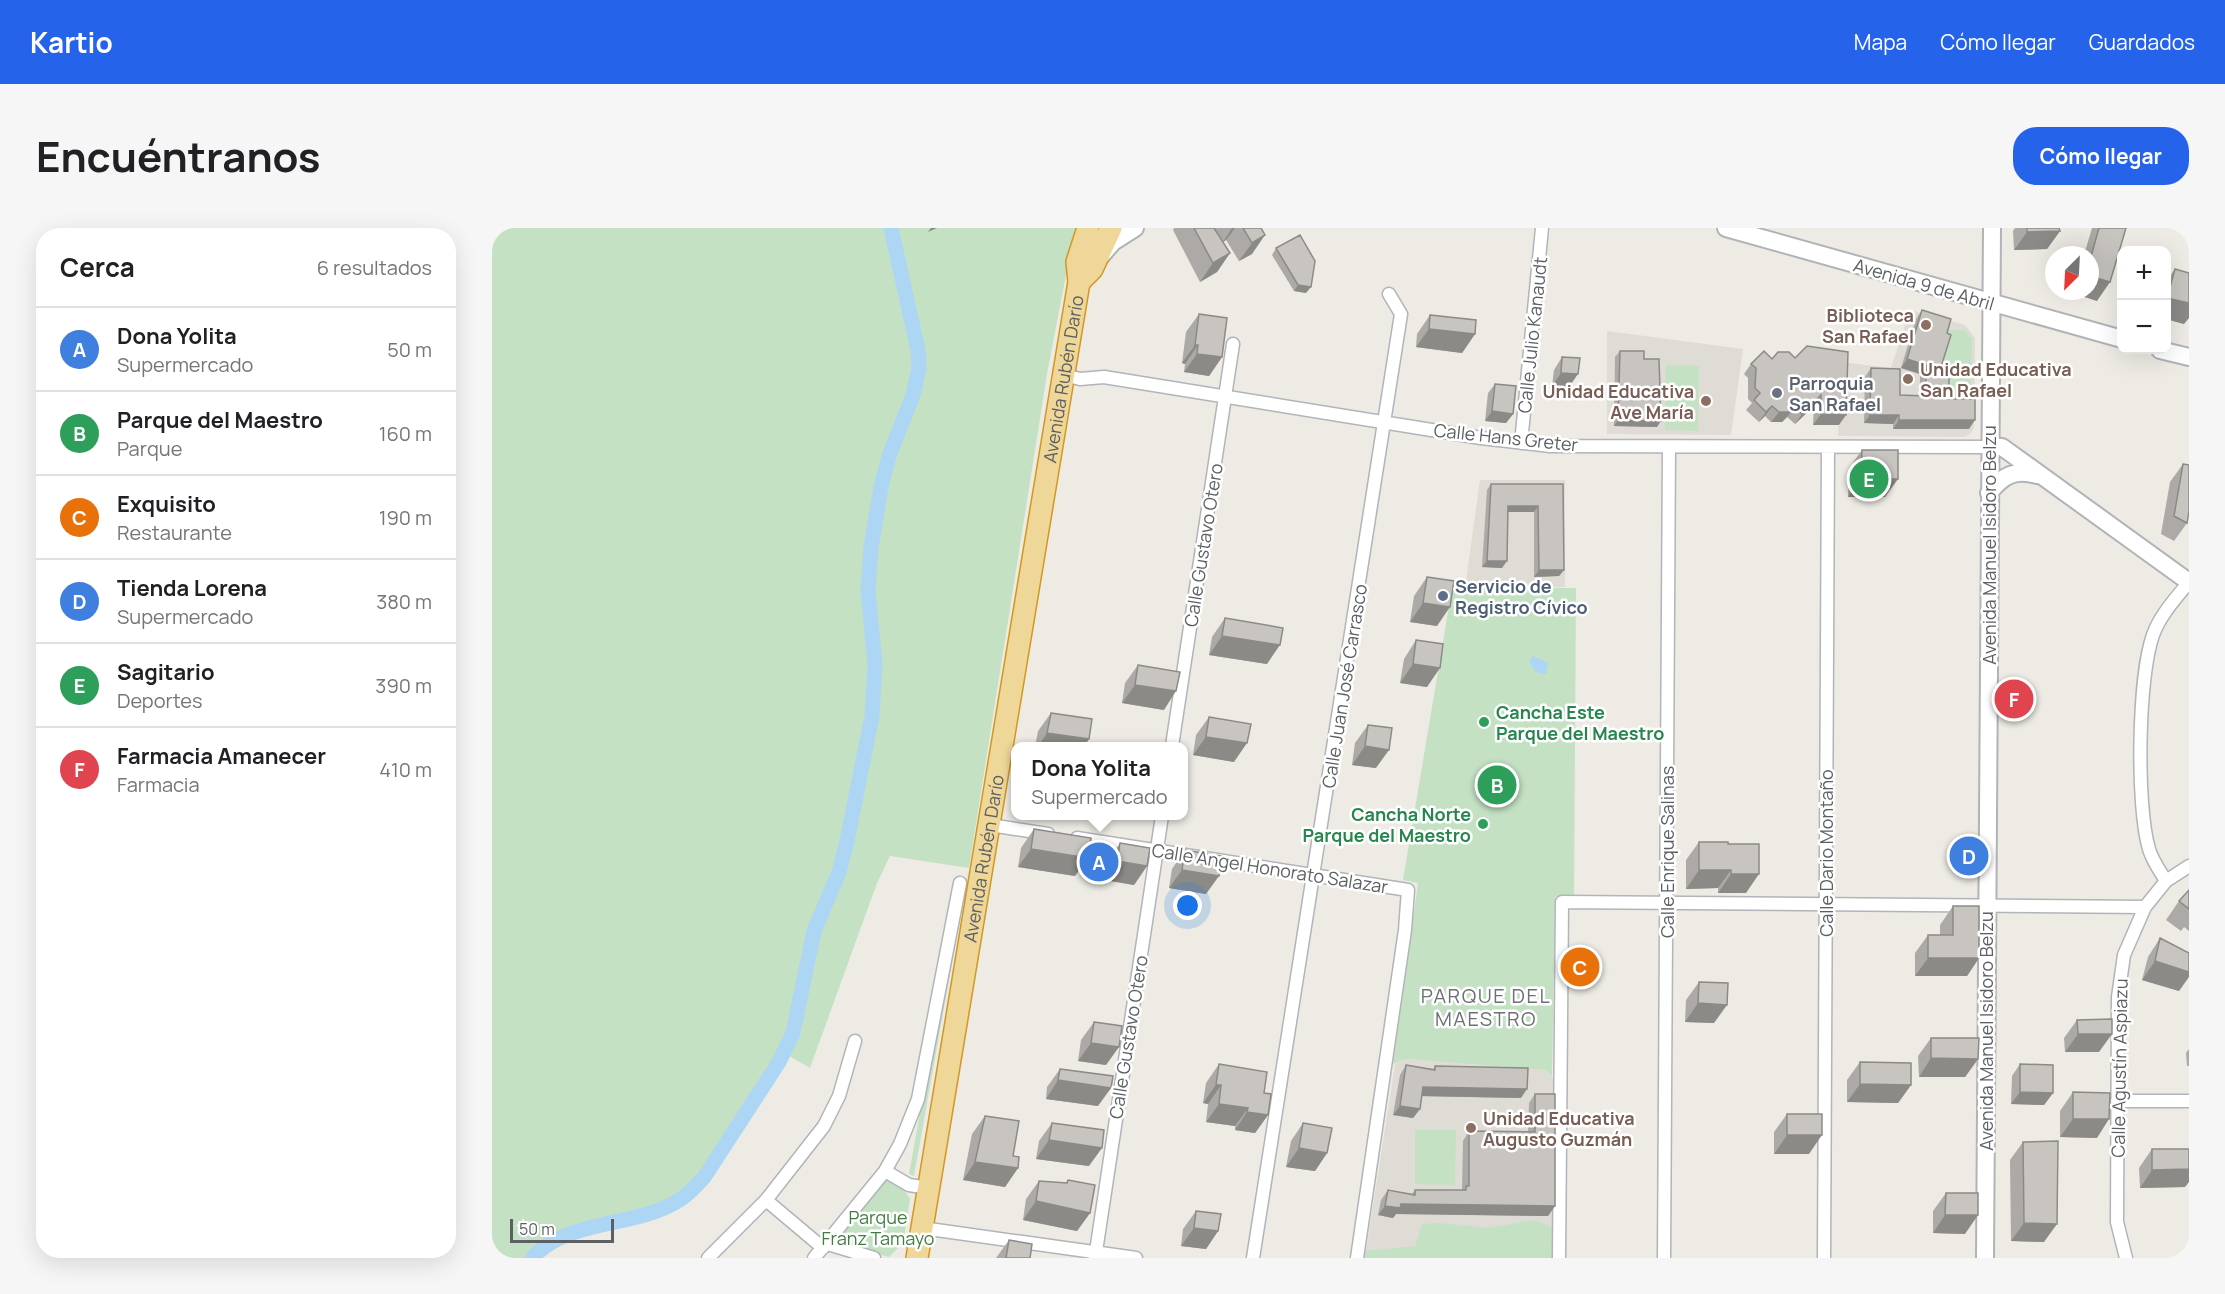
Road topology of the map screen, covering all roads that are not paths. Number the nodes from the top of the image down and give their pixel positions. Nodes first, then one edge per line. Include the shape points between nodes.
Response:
1 (1088, 228) edge
2 (1111, 228) edge
3 (1135, 228) edge
4 (1542, 228) edge
5 (1726, 228) edge
6 (1992, 228) edge
7 (1756, 232) edge
8 (1085, 276) junction
9 (1389, 294) dead end
10 (1989, 303) junction
11 (2117, 338) edge
12 (1233, 344) dead end
13 (2171, 352) edge
14 (2188, 355) edge
15 (1064, 375) junction
16 (1226, 397) junction
17 (1385, 423) junction
18 (1521, 443) junction
19 (1669, 447) junction
20 (1989, 447) junction
21 (1828, 448) junction
22 (2041, 476) junction
23 (1989, 493) junction
24 (2189, 582) edge
25 (1173, 742) edge
26 (1161, 820) edge
27 (990, 825) junction
28 (1157, 850) junction
29 (2189, 867) edge
30 (1314, 876) junction
31 (2166, 881) junction
32 (960, 883) dead end
33 (1666, 904) junction
34 (1826, 905) junction
35 (1987, 905) junction
36 (2145, 907) junction
37 (855, 1041) dead end
38 (2116, 1101) junction
39 (2189, 1101) edge
40 (885, 1171) junction
41 (929, 1188) junction
42 (766, 1200) junction
43 (922, 1228) junction
44 (825, 1246) junction
45 (1095, 1255) edge
46 (708, 1258) edge
47 (814, 1258) edge
48 (874, 1258) edge
49 (917, 1258) edge
50 (1136, 1258) edge
51 (1253, 1258) edge
52 (1357, 1258) edge
53 (1559, 1258) edge
54 (1664, 1258) edge
55 (1824, 1258) edge
56 (1985, 1258) edge
57 (2126, 1258) edge

1 - 8 highway, Avenida Rubén Darío via 1077,262
2 - 8 highway, Avenida Rubén Darío
3 - 8 main road via 1113,243
4 - 18 street, Calle Julio Kanaudt
5 - 7 main road, Avenida 9 de Abril
6 - 10 main road, Avenida Manuel Isidoro Belzu
7 - 10 main road, Avenida 9 de Abril
8 - 15 highway, Avenida Rubén Darío
9 - 17 street, Calle Juan José Carrasco via 1401,314
10 - 11 main road, Avenida 9 de Abril
10 - 20 main road, Avenida Manuel Isidoro Belzu
12 - 16 street, Calle Gustavo Otero
13 - 14 main road
15 - 16 street, Calle Hans Greter via 1080,379 1104,377
15 - 27 highway, Avenida Rubén Darío
16 - 17 street, Calle Hans Greter
16 - 25 street, Calle Gustavo Otero
17 - 18 street, Calle Hans Greter
17 - 30 street, Calle Juan José Carrasco
18 - 19 street, Calle Hans Greter
19 - 21 street, Calle Hans Greter
19 - 33 street, Calle Enrique Salinas
20 - 21 street, Calle Hans Greter
20 - 22 main road via 2002,447
20 - 23 main road, Avenida Manuel Isidoro Belzu
21 - 34 street, Calle Dario Montaño
22 - 23 main road via 2014,472
22 - 24 main road
23 - 35 main road, Avenida Manuel Isidoro Belzu
24 - 31 street via 2153,634 2144,676 2144,825 2149,851
26 - 28 street, Calle Gustavo Otero
27 - 28 street, Calle Angel Honorato Salazar
27 - 41 highway, Avenida Rubén Darío
28 - 30 street, Calle Angel Honorato Salazar
28 - 45 street, Calle Gustavo Otero
29 - 31 street, Calle Agustín Aspiazu
30 - 51 street, Calle Juan José Carrasco
30 - 52 street, Calle Angel Honorato Salazar via 1408,890
31 - 36 street, Calle Agustín Aspiazu
32 - 40 street via 918,1099
33 - 34 street
33 - 53 street via 1562,902
33 - 54 street, Calle Enrique Salinas
34 - 35 street
34 - 55 street, Calle Dario Montaño
35 - 36 street
35 - 56 main road, Avenida Manuel Isidoro Belzu
36 - 38 street, Calle Agustín Aspiazu via 2131,934 2119,980
37 - 42 street via 824,1126
38 - 39 street
38 - 57 street, Calle Agustín Aspiazu via 2117,1222
40 - 41 street via 909,1185
40 - 44 street
41 - 43 highway, Avenida Rubén Darío
42 - 44 street
42 - 46 street
43 - 45 street
43 - 49 highway, Avenida Rubén Darío
44 - 47 street
44 - 48 street
45 - 50 street

